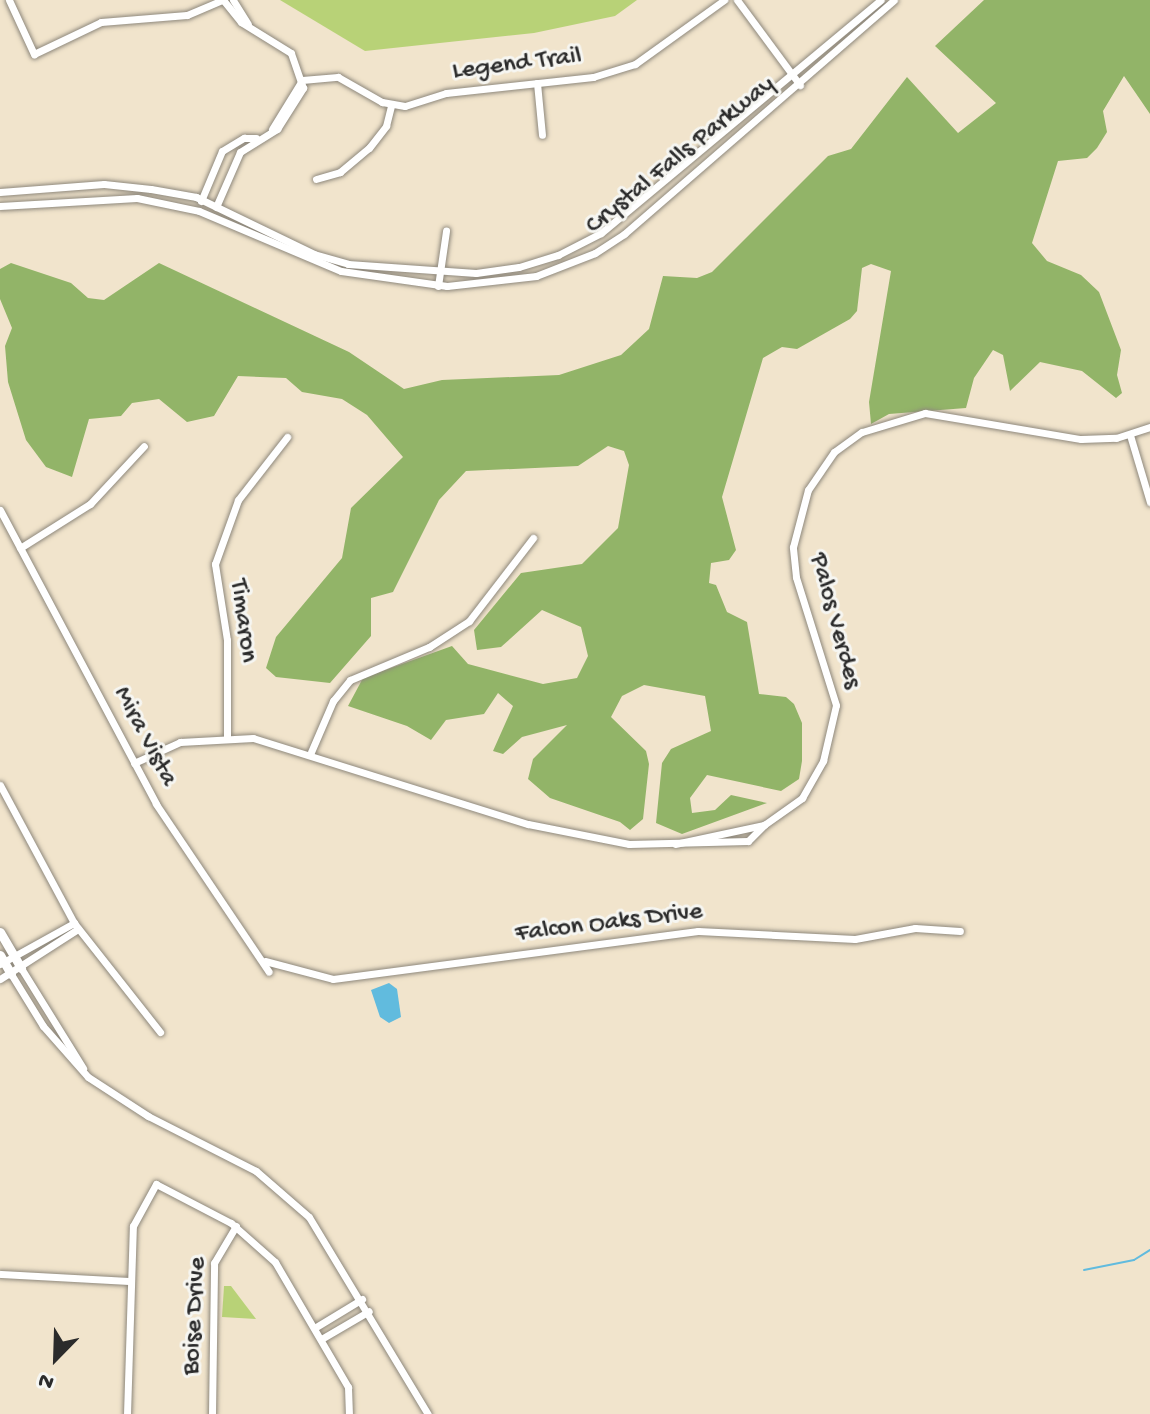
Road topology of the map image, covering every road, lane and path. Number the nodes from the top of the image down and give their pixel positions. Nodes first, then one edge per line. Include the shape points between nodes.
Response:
1 (9, 0) edge
2 (223, 0) edge
3 (233, 0) edge
4 (724, 0) edge
5 (737, 0) edge
6 (881, 0) edge
7 (894, 0) edge
8 (249, 25) junction
9 (791, 75) junction
10 (302, 80) junction
11 (537, 83) junction
12 (800, 85) junction
13 (391, 106) junction
14 (542, 135) dead end
15 (258, 138) junction
16 (316, 179) dead end
17 (71, 186) junction
18 (0, 192) edge
19 (201, 199) junction
20 (73, 200) junction
21 (0, 206) edge
22 (216, 206) junction
23 (199, 211) junction
24 (212, 217) junction
25 (446, 231) dead end
26 (438, 272) junction
27 (438, 286) junction
28 (1150, 427) edge
29 (1130, 435) junction
30 (287, 437) dead end
31 (144, 446) dead end
32 (1150, 502) edge
33 (0, 510) edge
34 (533, 538) dead end
35 (20, 548) junction
36 (227, 736) junction
37 (311, 752) junction
38 (134, 763) junction
39 (0, 785) edge
40 (764, 825) junction
41 (675, 844) junction
42 (76, 926) junction
43 (960, 931) dead end
44 (0, 932) edge
45 (14, 955) junction
46 (1, 961) edge
47 (265, 961) junction
48 (21, 968) junction
49 (269, 972) dead end
50 (11, 974) junction
51 (0, 979) edge
52 (160, 1032) dead end
53 (88, 1077) junction
54 (236, 1226) junction
55 (0, 1274) edge
56 (130, 1281) junction
57 (362, 1299) junction
58 (369, 1311) junction
59 (316, 1327) junction
60 (323, 1338) junction
61 (127, 1414) edge
62 (212, 1414) edge
63 (349, 1414) edge
64 (428, 1414) edge

1 - 2 street via 34,54 101,22 187,15
2 - 8 street
3 - 8 street
4 - 11 street, Legend Trail via 635,64 593,77
5 - 9 street
6 - 9 street, Crystal Falls Parkway
7 - 12 street, Crystal Falls Parkway
8 - 10 street via 282,44
9 - 12 street
9 - 26 street, Crystal Falls Parkway via 601,233 519,267
10 - 13 street via 346,79
10 - 15 street via 270,133
11 - 13 street, Legend Trail via 446,93 416,105
11 - 14 street
12 - 27 street, Crystal Falls Parkway via 663,203 595,253 501,284
13 - 16 street via 386,126 369,148 340,172
15 - 19 street via 244,138 222,151
15 - 22 street via 236,160
17 - 18 street, Crystal Falls Parkway
17 - 19 street, Crystal Falls Parkway via 104,184
17 - 20 street
19 - 22 street, Crystal Falls Parkway
19 - 23 street
20 - 21 street, Crystal Falls Parkway
20 - 23 street, Crystal Falls Parkway via 137,198
22 - 24 street
22 - 26 street, Crystal Falls Parkway via 325,257
23 - 24 street, Crystal Falls Parkway
24 - 27 street, Crystal Falls Parkway via 315,263
25 - 26 street
26 - 27 street
28 - 29 street, Palos Verdes
29 - 32 street
29 - 40 street, Palos Verdes via 1063,437 925,413 862,432 834,452 802,504 793,556 832,683 834,726 810,788
30 - 36 street, Timaron via 238,500 215,564 229,661
31 - 35 street via 90,504
33 - 35 street, Mira Vista
34 - 37 street via 469,621 429,647 350,680 333,701
35 - 38 street, Mira Vista
36 - 37 street, Palos Verdes
36 - 38 street, Palos Verdes via 166,746
37 - 41 street, Palos Verdes via 528,824 642,845
38 - 47 street, Mira Vista via 156,804
39 - 42 street
40 - 41 street, Palos Verdes
40 - 41 street, Palos Verdes via 748,841
42 - 45 street
42 - 48 street
42 - 52 street
43 - 47 street, Falcon Oaks Drive via 915,928 855,939 698,931 333,979
44 - 45 main road
45 - 46 street
45 - 48 main road
46 - 50 main road
47 - 49 street, Mira Vista
48 - 50 street
48 - 53 street
50 - 51 street
50 - 53 street via 43,1026
53 - 57 street via 118,1100 272,1182 309,1217
54 - 56 street via 156,1184 133,1226
54 - 59 street via 275,1262
54 - 62 street, Boise Drive via 214,1263
55 - 56 street
56 - 61 street
57 - 58 street
57 - 59 street
58 - 60 street
58 - 64 street
59 - 60 street
60 - 63 street via 348,1387

